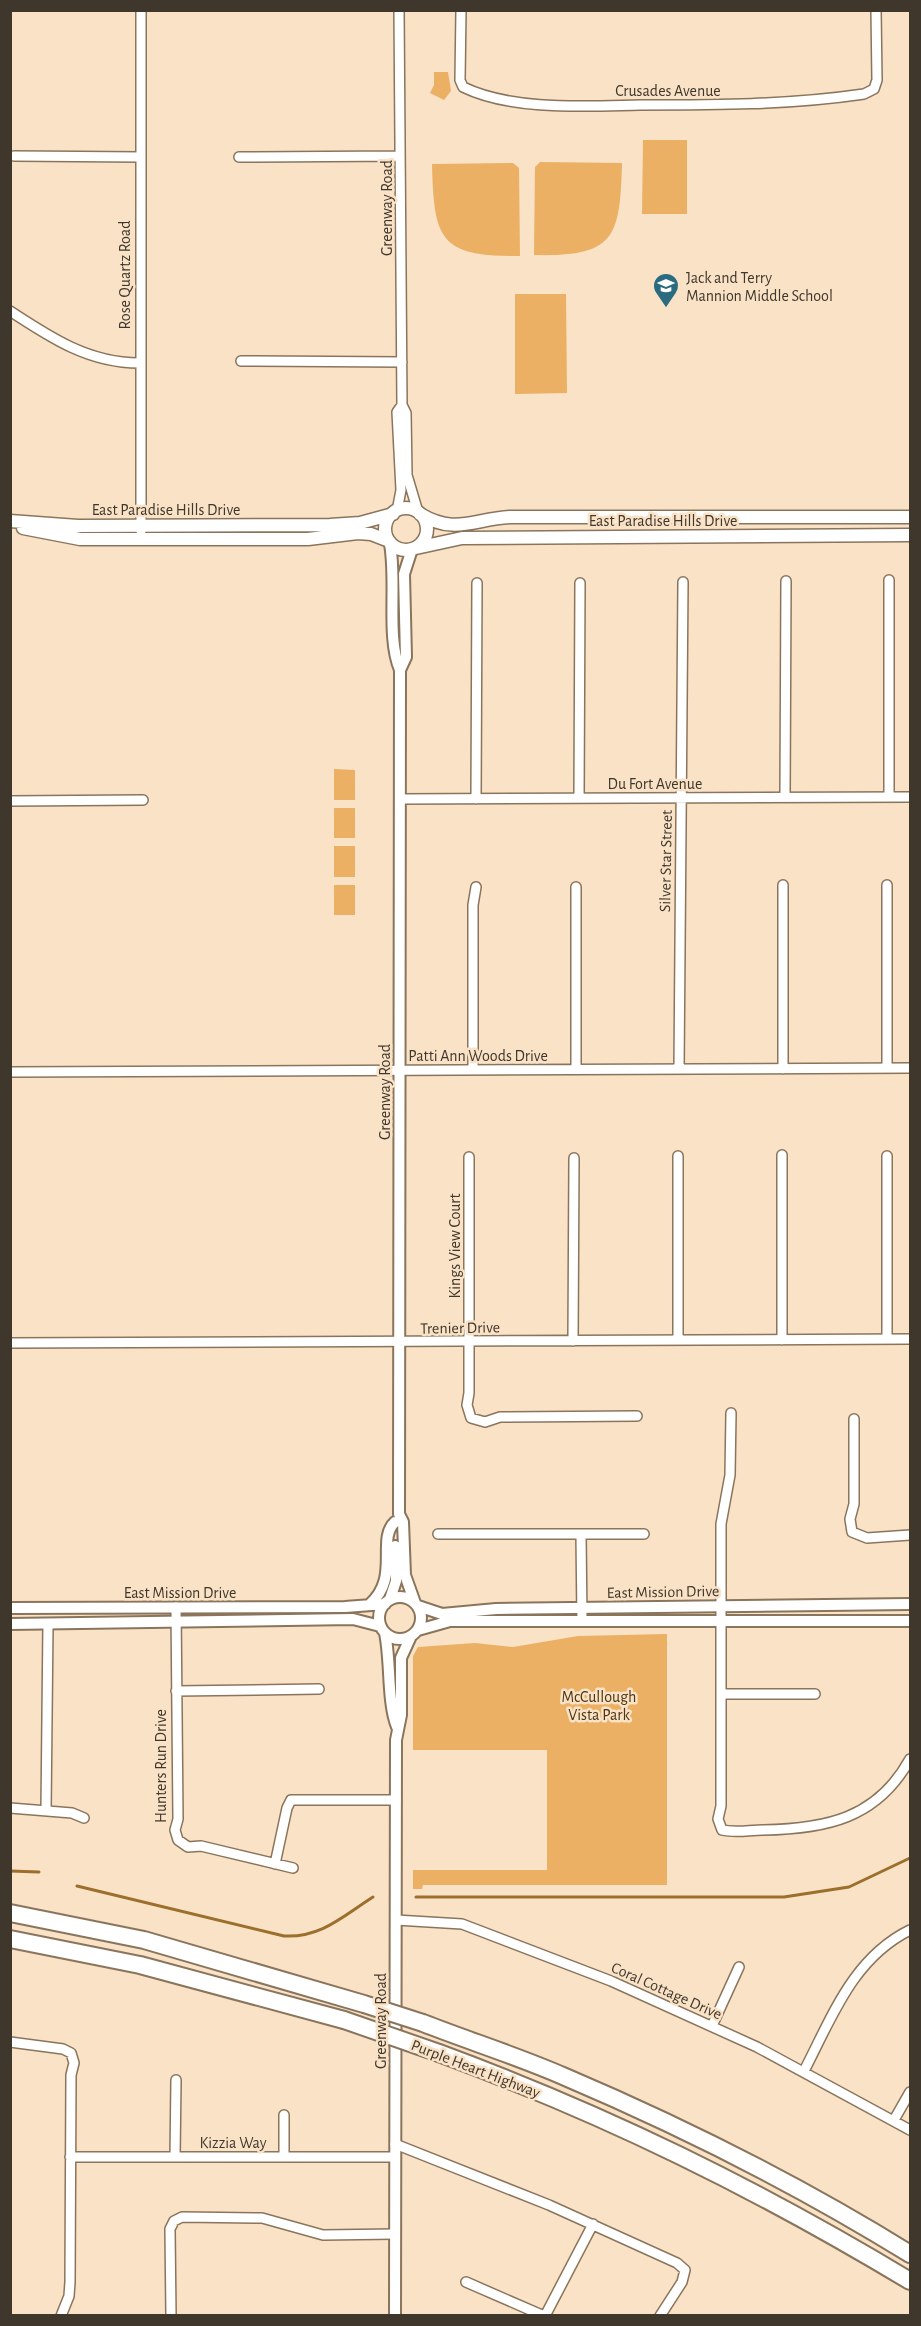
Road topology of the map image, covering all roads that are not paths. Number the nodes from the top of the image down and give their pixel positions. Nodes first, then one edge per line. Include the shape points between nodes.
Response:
1 (141, 10) edge
2 (399, 10) edge
3 (461, 10) edge
4 (876, 10) edge
5 (14, 156) dead end
6 (400, 156) junction
7 (140, 158) junction
8 (239, 158) dead end
9 (10, 311) edge
10 (241, 361) dead end
11 (402, 362) junction
12 (139, 363) junction
13 (402, 405) junction
14 (395, 512) junction
15 (419, 513) junction
16 (910, 517) edge
17 (10, 523) edge
18 (141, 526) junction
19 (910, 535) edge
20 (141, 539) junction
21 (389, 543) junction
22 (414, 548) junction
23 (889, 580) dead end
24 (786, 581) dead end
25 (580, 582) dead end
26 (683, 582) dead end
27 (477, 583) dead end
28 (400, 670) junction
29 (785, 797) junction
30 (889, 797) junction
31 (910, 797) edge
32 (579, 798) junction
33 (681, 798) junction
34 (476, 799) junction
35 (143, 800) dead end
36 (400, 800) junction
37 (10, 801) edge
38 (783, 885) dead end
39 (887, 885) dead end
40 (476, 887) dead end
41 (576, 887) dead end
42 (887, 1068) junction
43 (910, 1068) edge
44 (576, 1069) junction
45 (679, 1069) junction
46 (783, 1069) junction
47 (399, 1070) junction
48 (472, 1070) junction
49 (10, 1072) edge
50 (782, 1155) dead end
51 (678, 1156) dead end
52 (887, 1156) dead end
53 (469, 1157) dead end
54 (574, 1158) dead end
55 (910, 1339) edge
56 (782, 1340) junction
57 (887, 1340) junction
58 (469, 1341) junction
59 (573, 1341) junction
60 (678, 1341) junction
61 (399, 1342) junction
62 (10, 1343) edge
63 (731, 1413) dead end
64 (637, 1416) dead end
65 (854, 1419) dead end
66 (397, 1518) junction
67 (644, 1533) dead end
68 (438, 1534) dead end
69 (581, 1534) junction
70 (910, 1535) edge
71 (387, 1601) junction
72 (416, 1604) junction
73 (910, 1604) edge
74 (369, 1605) junction
75 (721, 1605) junction
76 (176, 1607) junction
77 (10, 1608) edge
78 (582, 1608) junction
79 (582, 1621) junction
80 (910, 1621) edge
81 (721, 1622) junction
82 (10, 1624) edge
83 (48, 1624) junction
84 (176, 1624) junction
85 (383, 1630) junction
86 (414, 1633) junction
87 (319, 1689) dead end
88 (176, 1691) junction
89 (721, 1694) junction
90 (815, 1694) dead end
91 (397, 1727) junction
92 (910, 1759) edge
93 (396, 1800) junction
94 (10, 1808) edge
95 (46, 1811) junction
96 (84, 1818) dead end
97 (275, 1864) junction
98 (293, 1868) dead end
99 (10, 1913) edge
100 (396, 1920) junction
101 (910, 1930) edge
102 (10, 1939) edge
103 (739, 1967) dead end
104 (712, 2026) junction
105 (10, 2042) edge
106 (804, 2071) junction
107 (176, 2080) dead end
108 (910, 2092) edge
109 (284, 2115) dead end
110 (894, 2120) junction
111 (910, 2130) edge
112 (395, 2144) junction
113 (70, 2157) junction
114 (175, 2157) junction
115 (284, 2157) junction
116 (395, 2157) junction
117 (593, 2224) junction
118 (395, 2234) junction
119 (910, 2254) edge
120 (910, 2281) edge
121 (466, 2282) dead end
122 (61, 2316) edge
123 (171, 2316) edge
124 (395, 2316) edge
125 (544, 2316) edge
126 (660, 2316) edge

1 - 7 street, Rose Quartz Road
2 - 6 street, Greenway Road
3 - 4 street, Crusades Avenue via 463,87 515,101 576,106 781,104 864,94 874,89 877,80
5 - 7 street
6 - 8 street
6 - 11 street, Greenway Road
7 - 12 street, Rose Quartz Road
9 - 12 street via 61,344 91,356
10 - 11 street
11 - 13 street, Greenway Road
12 - 18 street, Rose Quartz Road
13 - 14 street, Greenway Road via 397,412 401,493
13 - 15 street, Greenway Road via 406,413 407,475
14 - 15 main road via 408,508
14 - 18 main road, East Paradise Hills Drive via 344,525
14 - 21 main road via 387,523
15 - 16 main road, East Paradise Hills Drive via 449,526 510,517
15 - 22 main road via 427,532
17 - 18 main road, East Paradise Hills Drive
17 - 20 main road, East Paradise Hills Drive via 69,538
18 - 20 street, Rose Quartz Road
19 - 22 main road, East Paradise Hills Drive via 462,538
20 - 21 main road, East Paradise Hills Drive via 319,538 358,533 371,534
21 - 22 main road via 403,550
21 - 28 street, Greenway Road via 394,571 394,657
22 - 28 street, Greenway Road via 404,574 406,657
23 - 30 street
24 - 29 street
25 - 32 street
26 - 33 street, Silver Star Street
27 - 34 street
28 - 36 street, Greenway Road
29 - 30 street, Du Fort Avenue
29 - 33 street, Du Fort Avenue
30 - 31 street, Du Fort Avenue
32 - 33 street, Du Fort Avenue
32 - 34 street, Du Fort Avenue
33 - 45 street, Silver Star Street
34 - 36 street, Du Fort Avenue
35 - 37 street
36 - 47 street, Greenway Road
38 - 46 street
39 - 42 street
40 - 48 street
41 - 44 street
42 - 43 street, Patti Ann Woods Drive
42 - 46 street, Patti Ann Woods Drive
44 - 45 street, Patti Ann Woods Drive
44 - 48 street, Patti Ann Woods Drive
45 - 46 street, Patti Ann Woods Drive
47 - 48 street, Patti Ann Woods Drive
47 - 49 street, Patti Ann Woods Drive
47 - 61 street, Greenway Road
50 - 56 street
51 - 60 street
52 - 57 street
53 - 58 street, Kings View Court
54 - 59 street
55 - 57 street, Trenier Drive
56 - 57 street, Trenier Drive
56 - 60 street, Trenier Drive
58 - 59 street, Trenier Drive
58 - 61 street, Trenier Drive
58 - 64 street, Kings View Court via 467,1406 471,1418 485,1422 500,1417
59 - 60 street, Trenier Drive
61 - 62 street, Trenier Drive
61 - 66 street, Greenway Road
63 - 75 street via 730,1475 721,1524
65 - 70 street via 852,1532 867,1538
66 - 71 street, Greenway Road via 396,1581
66 - 72 street, Greenway Road via 403,1522 405,1575
66 - 74 street via 388,1536 386,1581
67 - 69 street
68 - 69 street
69 - 78 street
71 - 72 street via 402,1598
71 - 74 street, East Mission Drive
71 - 85 street via 380,1617
72 - 78 street, East Mission Drive via 441,1614
72 - 86 street via 421,1616
73 - 75 street, East Mission Drive
74 - 76 street, East Mission Drive
75 - 78 street, East Mission Drive
75 - 81 street
76 - 77 street, East Mission Drive
76 - 84 street, Hunters Run Drive
78 - 79 street
79 - 81 street, East Mission Drive
79 - 86 street, East Mission Drive via 450,1621
80 - 81 street, East Mission Drive
81 - 89 street
82 - 83 street, East Mission Drive
83 - 84 street, East Mission Drive
83 - 95 street
84 - 85 street, East Mission Drive via 353,1619
84 - 88 street, Hunters Run Drive
85 - 86 street via 399,1639
85 - 91 street, Greenway Road via 390,1659 392,1714
86 - 91 street, Greenway Road via 401,1658 401,1714
87 - 88 street
88 - 97 street, Hunters Run Drive via 178,1840 188,1847 201,1846
89 - 90 street
89 - 92 street via 721,1806 717,1819 722,1830 734,1833 804,1829 843,1819 884,1793
91 - 93 street, Greenway Road
93 - 97 street via 291,1800
93 - 100 street, Greenway Road
94 - 95 street
95 - 96 street
97 - 98 street, Hunters Run Drive
99 - 119 highway, Purple Heart Highway, bridge via 144,1940 364,2004 561,2075 685,2131
100 - 104 street, Coral Cottage Drive via 447,1921 484,1931
100 - 112 street, Greenway Road
101 - 106 street via 873,1954 854,1978
102 - 120 highway, Purple Heart Highway, bridge via 151,1967 344,2020 439,2053 571,2105 731,2179
103 - 104 street
104 - 106 street, Coral Cottage Drive
105 - 113 street via 71,2053 74,2063
106 - 110 street, Coral Cottage Drive
107 - 114 street
108 - 110 street
109 - 115 street
110 - 111 street, Coral Cottage Drive
112 - 116 street, Greenway Road
112 - 117 street
113 - 114 street, Kizzia Way
113 - 122 street via 70,2282
114 - 115 street, Kizzia Way
115 - 116 street, Kizzia Way
116 - 118 street, Greenway Road
117 - 125 street
117 - 126 street via 685,2270 682,2282
118 - 123 street via 310,2234 262,2218 182,2217 174,2221 171,2229
118 - 124 street, Greenway Road
121 - 125 street

